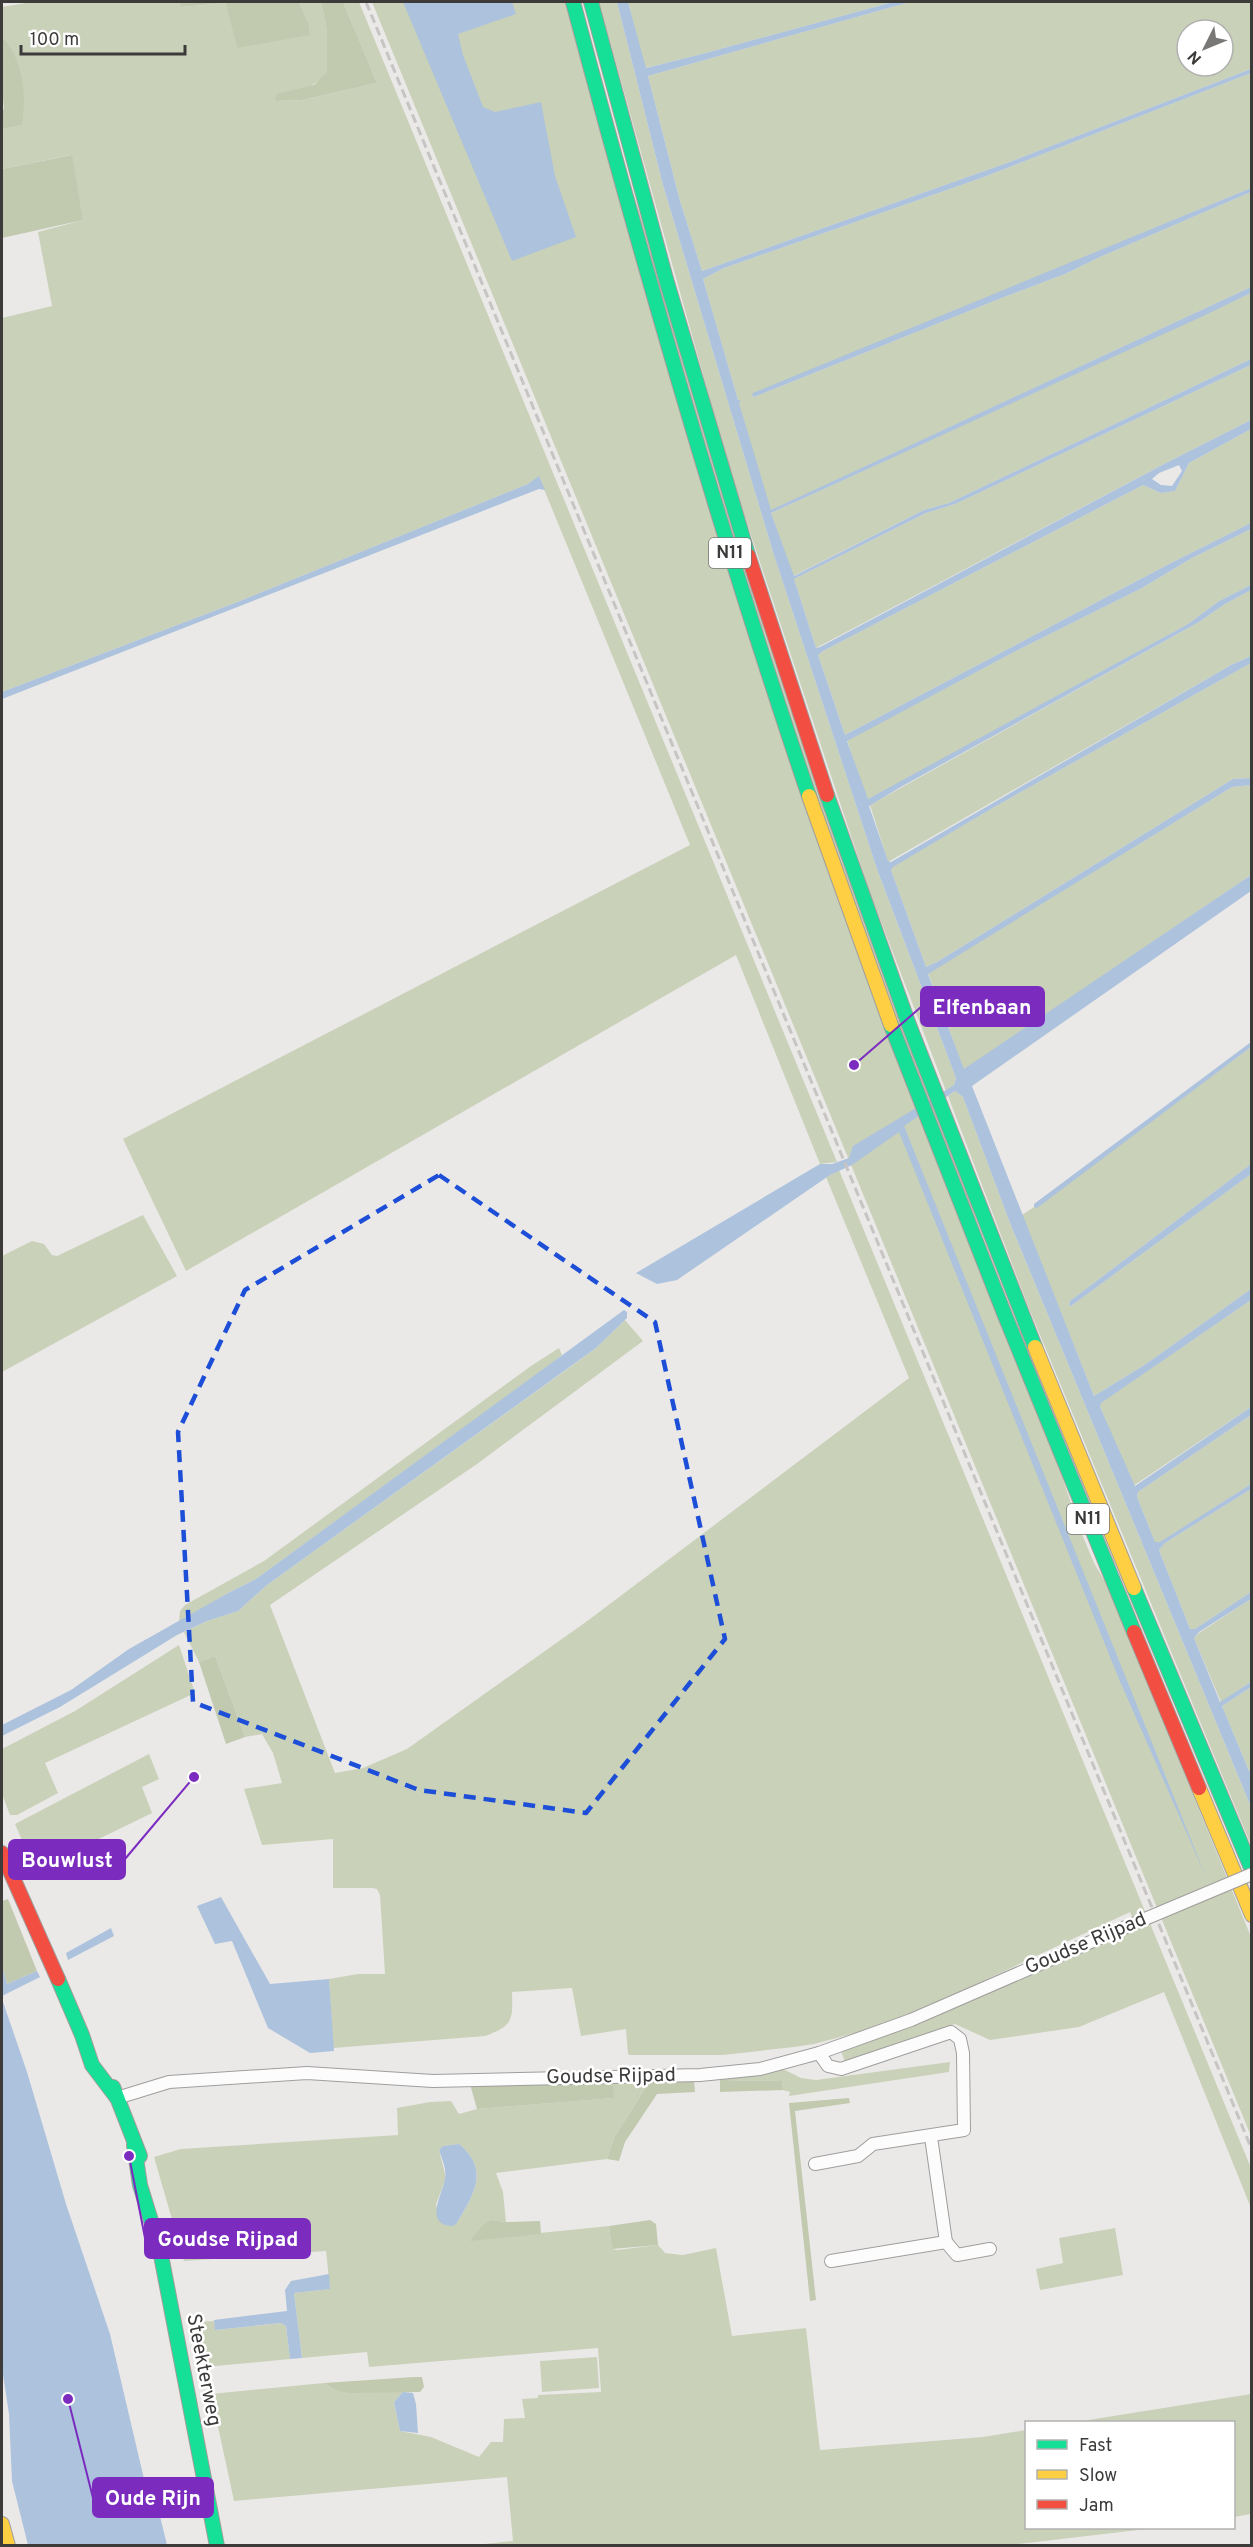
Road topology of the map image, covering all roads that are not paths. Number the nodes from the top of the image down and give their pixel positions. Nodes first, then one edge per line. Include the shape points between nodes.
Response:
1 (573, 2) edge
2 (591, 2) edge
3 (2, 1853) edge
4 (1251, 1872) edge
5 (1251, 1915) edge
6 (819, 2053) junction
7 (117, 2098) junction
8 (931, 2137) junction
9 (815, 2164) dead end
10 (946, 2242) junction
11 (990, 2249) dead end
12 (831, 2261) dead end
13 (2, 2524) edge
14 (8, 2546) edge
15 (217, 2546) edge

1 - 5 main road, N11 via 698,452 795,755 861,944 927,1122
2 - 4 main road, N11 via 713,445 807,740 941,1112
3 - 7 main road, Steekterweg via 82,2035 103,2062
4 - 6 street, Goudse Rijpad, bridge via 911,2020
6 - 7 street, Goudse Rijpad via 760,2069 700,2075 433,2081 307,2073 169,2082
6 - 8 street via 828,2066 841,2069 951,2032 960,2039 963,2053 963,2130
7 - 15 main road, Steekterweg via 134,2145 140,2190 160,2250
8 - 9 street via 873,2144 858,2156
8 - 10 street
10 - 11 street via 957,2255
10 - 12 street
13 - 14 main road

